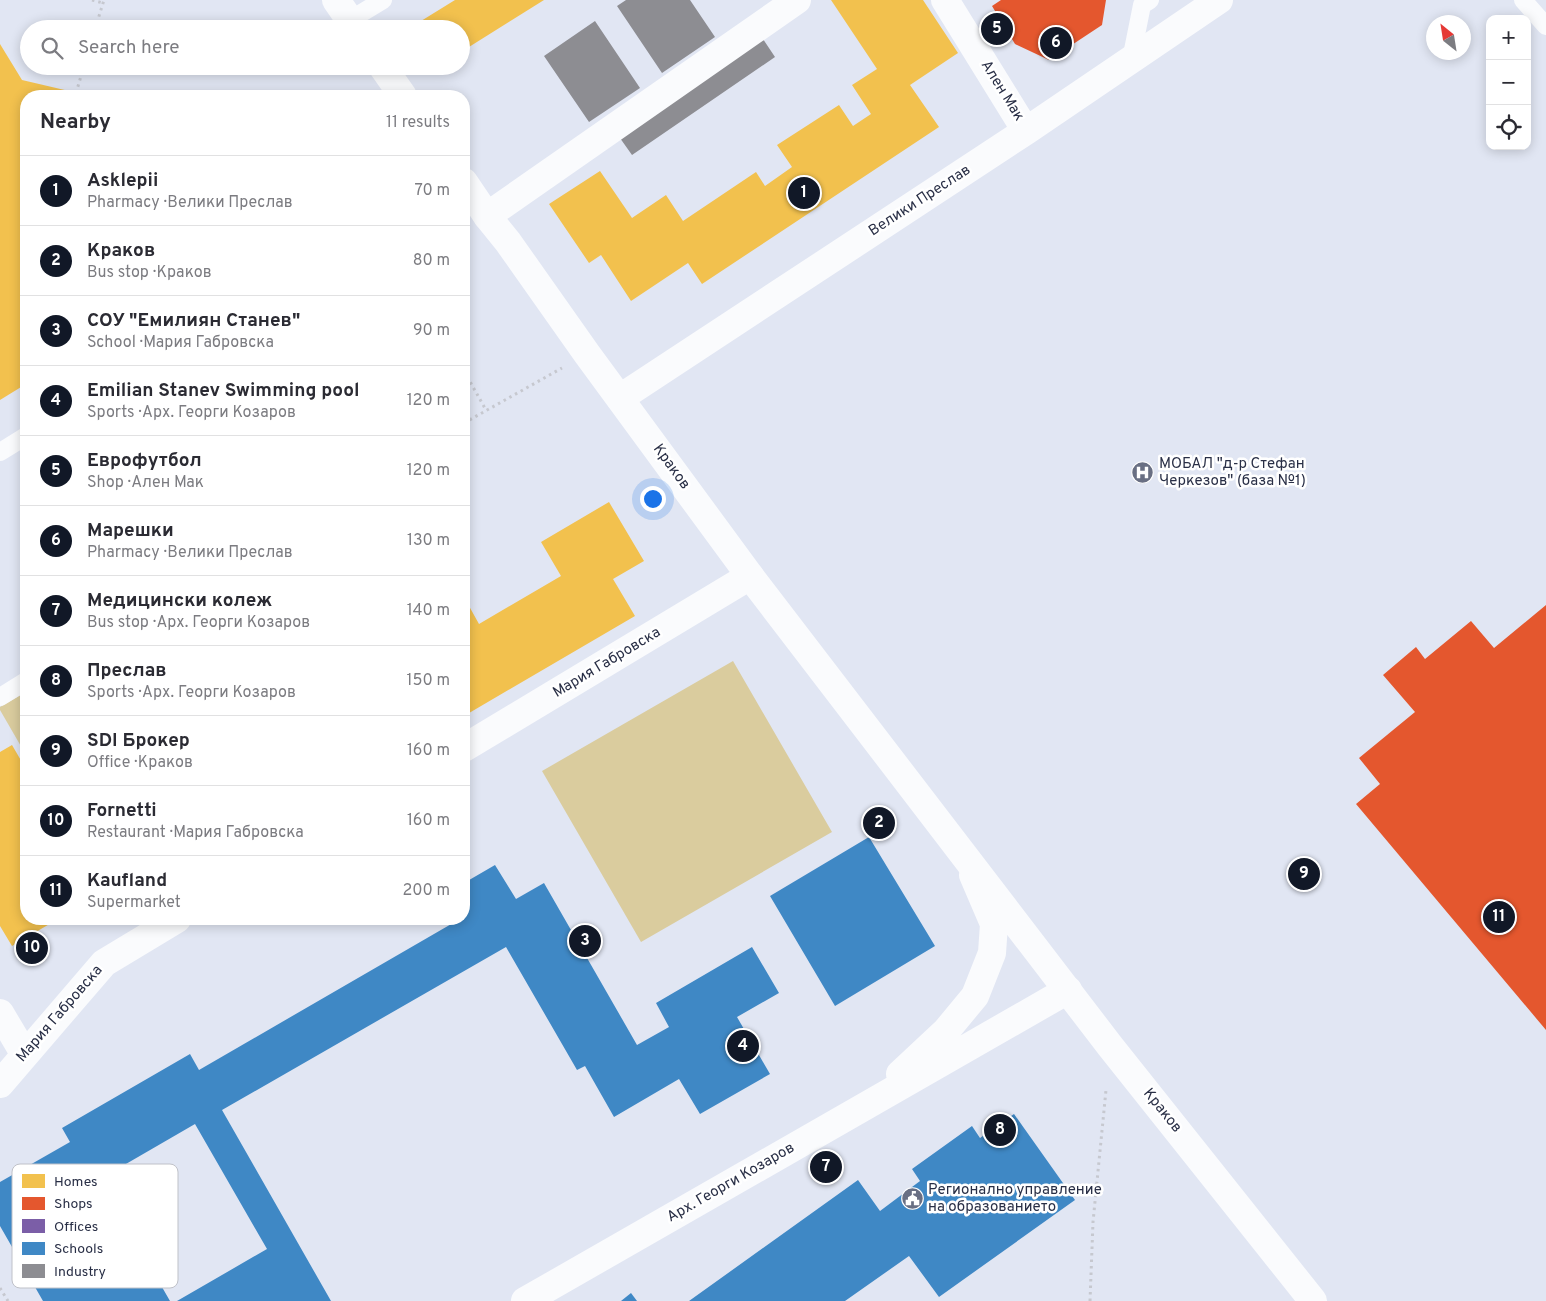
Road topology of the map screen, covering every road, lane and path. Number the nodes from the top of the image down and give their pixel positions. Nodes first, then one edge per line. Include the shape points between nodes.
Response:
1 (92, 0) edge
2 (383, 0) edge
3 (798, 0) edge
4 (945, 0) edge
5 (1150, 0) edge
6 (1219, 0) edge
7 (1523, 0) edge
8 (103, 2) edge
9 (347, 16) edge
10 (98, 20) edge
11 (1546, 26) edge
12 (1131, 60) junction
13 (81, 75) edge
14 (388, 75) edge
15 (77, 90) edge
16 (399, 90) edge
17 (1026, 131) junction
18 (470, 191) edge
19 (487, 216) junction
20 (587, 354) junction
21 (470, 382) edge
22 (620, 398) junction
23 (486, 410) junction
24 (470, 419) edge
25 (20, 440) edge
26 (0, 452) edge
27 (750, 576) junction
28 (20, 685) edge
29 (0, 697) edge
30 (470, 744) edge
31 (965, 857) junction
32 (167, 925) edge
33 (1068, 990) junction
34 (0, 1013) edge
35 (1110, 1046) junction
36 (25, 1055) junction
37 (0, 1084) edge
38 (864, 1107) junction
39 (0, 1288) edge
40 (1312, 1298) edge
41 (8, 1301) edge
42 (525, 1301) edge
43 (1090, 1301) edge

1 - 8 path
2 - 9 lane
3 - 19 street
4 - 17 street, Ален Мак
5 - 12 lane via 1142,6
6 - 12 street, Велики Преслав
7 - 11 lane
8 - 10 path
12 - 17 street, Велики Преслав
13 - 15 path
14 - 16 street
17 - 22 street, Велики Преслав
18 - 19 street, Краков
19 - 20 street, Краков
20 - 22 street, Краков
20 - 23 path
21 - 23 path
22 - 27 street, Краков
23 - 24 path
25 - 26 lane
27 - 30 street, Мария Габровска
27 - 31 street, Краков
28 - 29 lane
31 - 33 street, Краков
31 - 38 street via 994,924 992,953 975,996 946,1031
32 - 36 street, Мария Габровска via 104,963
33 - 35 street, Краков
33 - 38 street, Арх. Георги Козаров
34 - 36 street
35 - 40 street, Краков
35 - 43 path via 1093,1222
36 - 37 street, Мария Габровска
38 - 42 street, Арх. Георги Козаров
39 - 41 path

